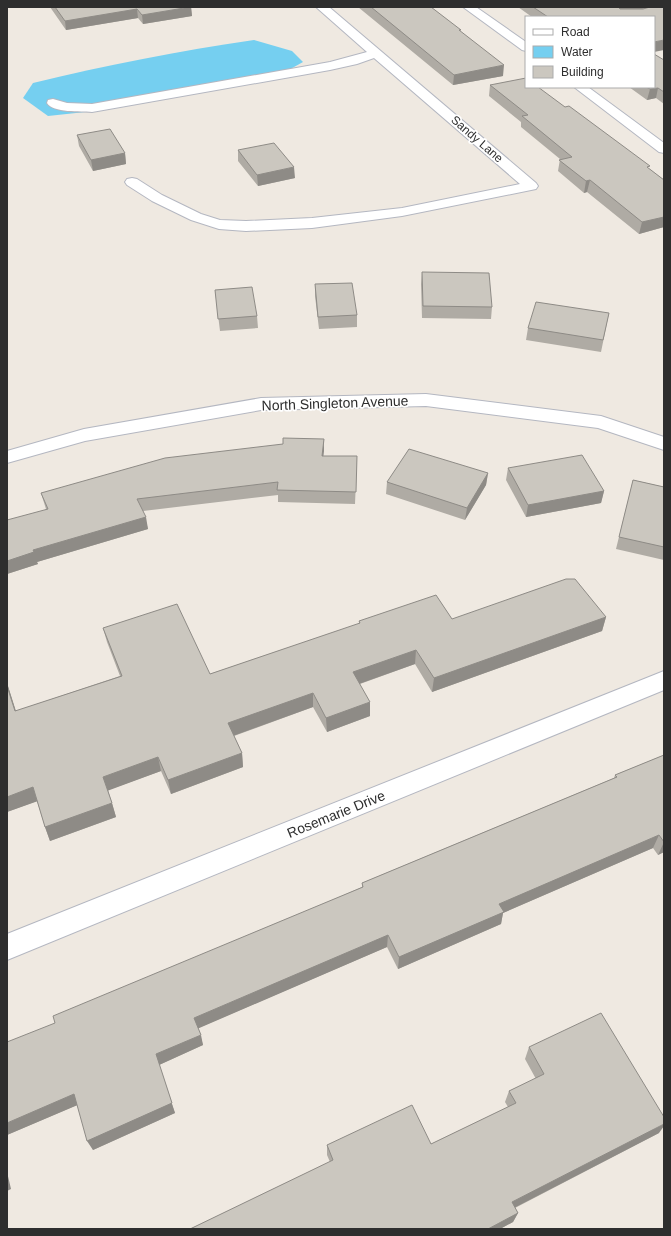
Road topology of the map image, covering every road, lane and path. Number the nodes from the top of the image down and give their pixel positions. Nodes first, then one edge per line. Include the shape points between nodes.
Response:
1 (322, 7) edge
2 (469, 7) edge
3 (520, 37) edge
4 (376, 53) junction
5 (581, 88) edge
6 (52, 103) dead end
7 (664, 149) edge
8 (132, 182) dead end
9 (664, 444) edge
10 (7, 457) edge
11 (664, 680) edge
12 (7, 947) edge

1 - 4 street, Sandy Lane
2 - 3 street
4 - 6 street via 330,66 92,108 66,107
4 - 8 street, Sandy Lane via 531,186 402,212 281,225 246,226 219,224 196,217 175,208
5 - 7 street
9 - 10 street, North Singleton Avenue via 601,422 410,400 261,404 84,435
11 - 12 street, Rosemarie Drive

